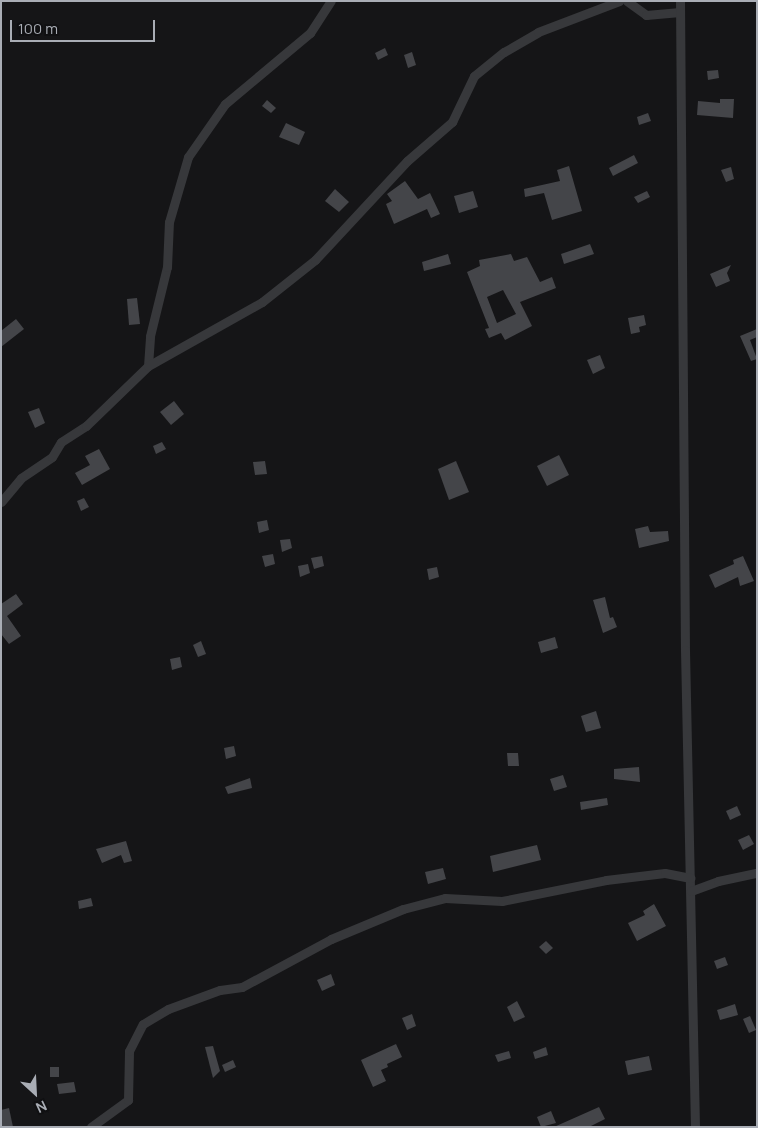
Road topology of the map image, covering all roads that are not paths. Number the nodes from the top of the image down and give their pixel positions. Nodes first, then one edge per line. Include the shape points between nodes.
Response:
1 (331, 1) edge
2 (619, 1) edge
3 (627, 1) edge
4 (680, 1) edge
5 (680, 12) junction
6 (148, 366) junction
7 (1, 502) edge
8 (757, 873) edge
9 (691, 878) junction
10 (691, 891) junction
11 (91, 1127) edge
12 (695, 1127) edge

1 - 6 street via 310,33 225,104 188,157 169,222 167,267 150,336
2 - 6 street via 538,32 504,52 474,76 452,122 407,161 315,260 262,302
3 - 5 street via 646,15
4 - 5 street
5 - 9 street via 679,199 687,797
6 - 7 street via 86,426 61,442 52,457 21,478
8 - 10 street via 718,881
9 - 10 street
9 - 11 street via 665,873 606,880 502,901 446,898 402,910 340,935 291,958 242,987 220,990 168,1009 144,1024 129,1051 128,1100
10 - 12 street

